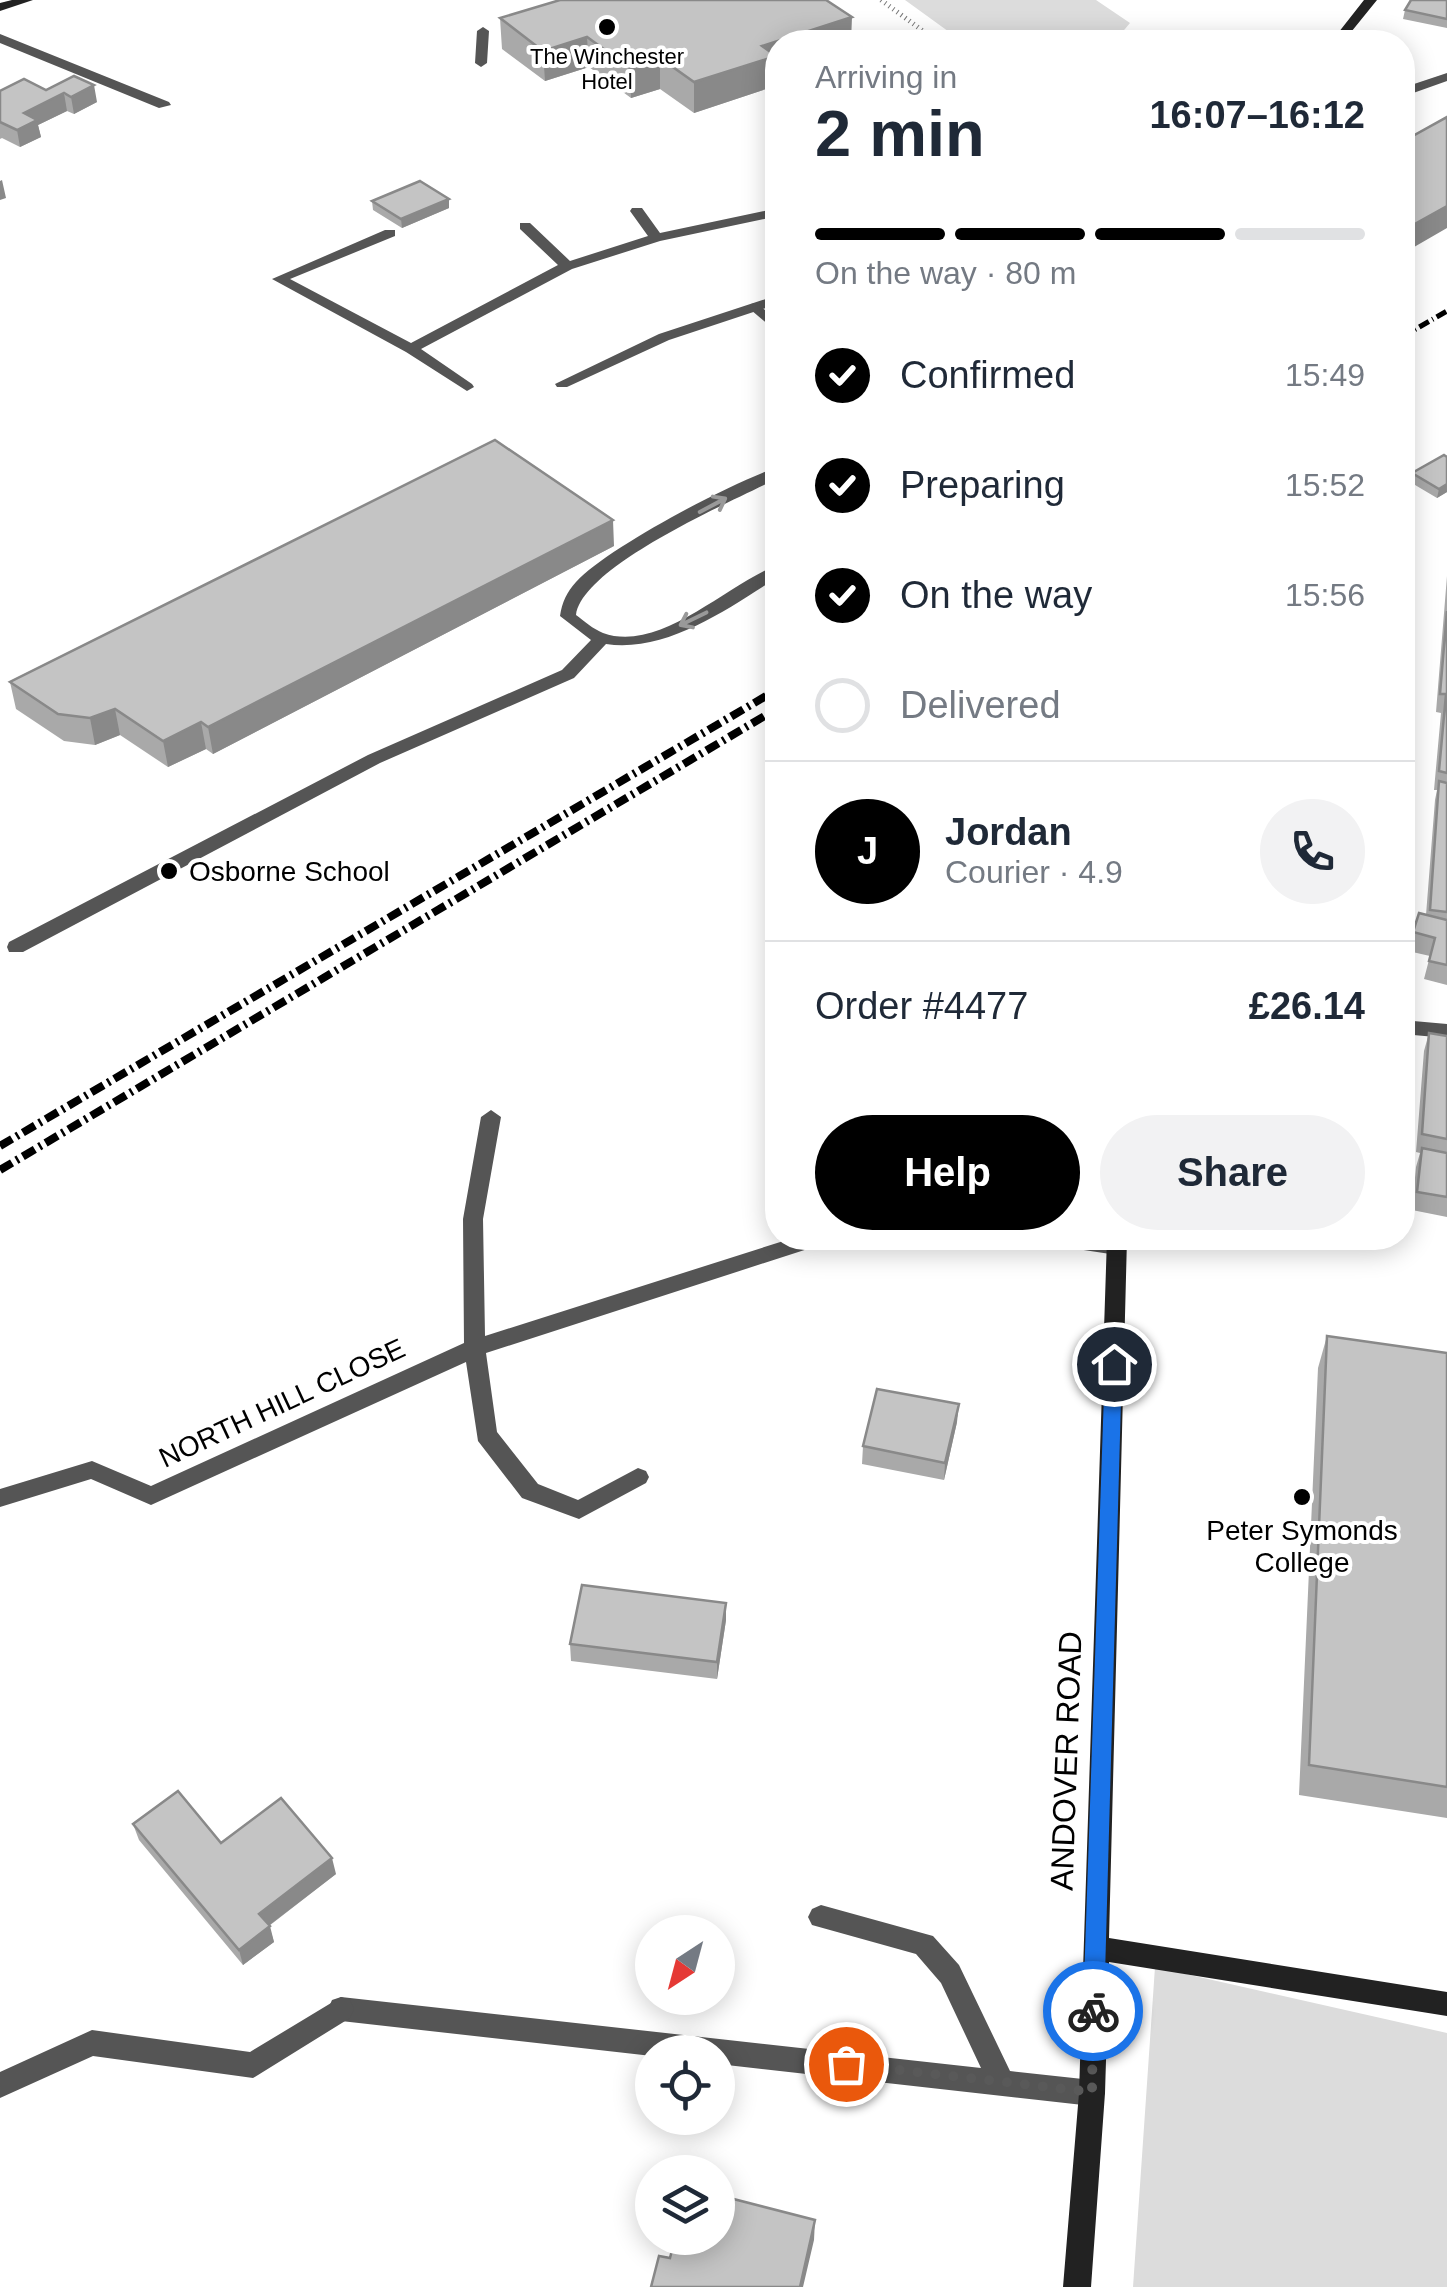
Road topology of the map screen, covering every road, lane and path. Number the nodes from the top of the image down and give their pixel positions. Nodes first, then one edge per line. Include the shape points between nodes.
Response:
1 (24, 0) edge
2 (881, 0) edge
3 (1371, 0) edge
4 (0, 7) edge
5 (922, 30) edge
6 (1347, 30) edge
7 (483, 31) dead end
8 (0, 38) edge
9 (481, 63) dead end
10 (1447, 77) edge
11 (1415, 89) edge
12 (164, 105) dead end
13 (637, 210) dead end
14 (765, 215) edge
15 (524, 226) dead end
16 (390, 233) dead end
17 (658, 238) junction
18 (567, 266) junction
19 (765, 304) edge
20 (756, 307) junction
21 (765, 316) edge
22 (411, 348) junction
23 (562, 384) dead end
24 (468, 387) dead end
25 (765, 479) edge
26 (765, 577) edge
27 (602, 639) junction
28 (16, 947) dead end
29 (1415, 1027) edge
30 (1447, 1031) edge
31 (491, 1116) dead end
32 (779, 1250) edge
33 (1117, 1250) edge
34 (475, 1348) junction
35 (638, 1477) dead end
36 (0, 1498) edge
37 (821, 1918) dead end
38 (1095, 1948) junction
39 (1447, 2004) edge
40 (1002, 2080) junction
41 (0, 2086) edge
42 (1092, 2092) junction
43 (1078, 2287) edge

1 - 4 main road
2 - 5 path
3 - 6 main road
7 - 9 street
8 - 12 street
10 - 11 street
13 - 17 street
14 - 17 street
15 - 18 street
16 - 22 street via 280,279
17 - 18 street
18 - 22 street
19 - 20 street
20 - 21 street
20 - 23 street via 664,338
22 - 24 street
27 -> 25 street via 568,616 571,598 597,572
26 -> 27 street via 684,624 627,640
27 - 28 street via 568,674 374,759
29 - 30 street
31 - 34 street via 473,1219
32 - 34 street, NORTH HILL CLOSE
33 - 38 main road, ANDOVER ROAD
34 - 35 street via 486,1434 530,1491 579,1510
34 - 36 street, NORTH HILL CLOSE via 150,1496 92,1470
37 - 40 street via 924,1944 950,1974
38 - 39 main road
38 - 42 main road, ANDOVER ROAD
40 - 41 street via 342,2009 253,2065 92,2043
40 - 42 street
42 - 43 main road, ANDOVER ROAD

